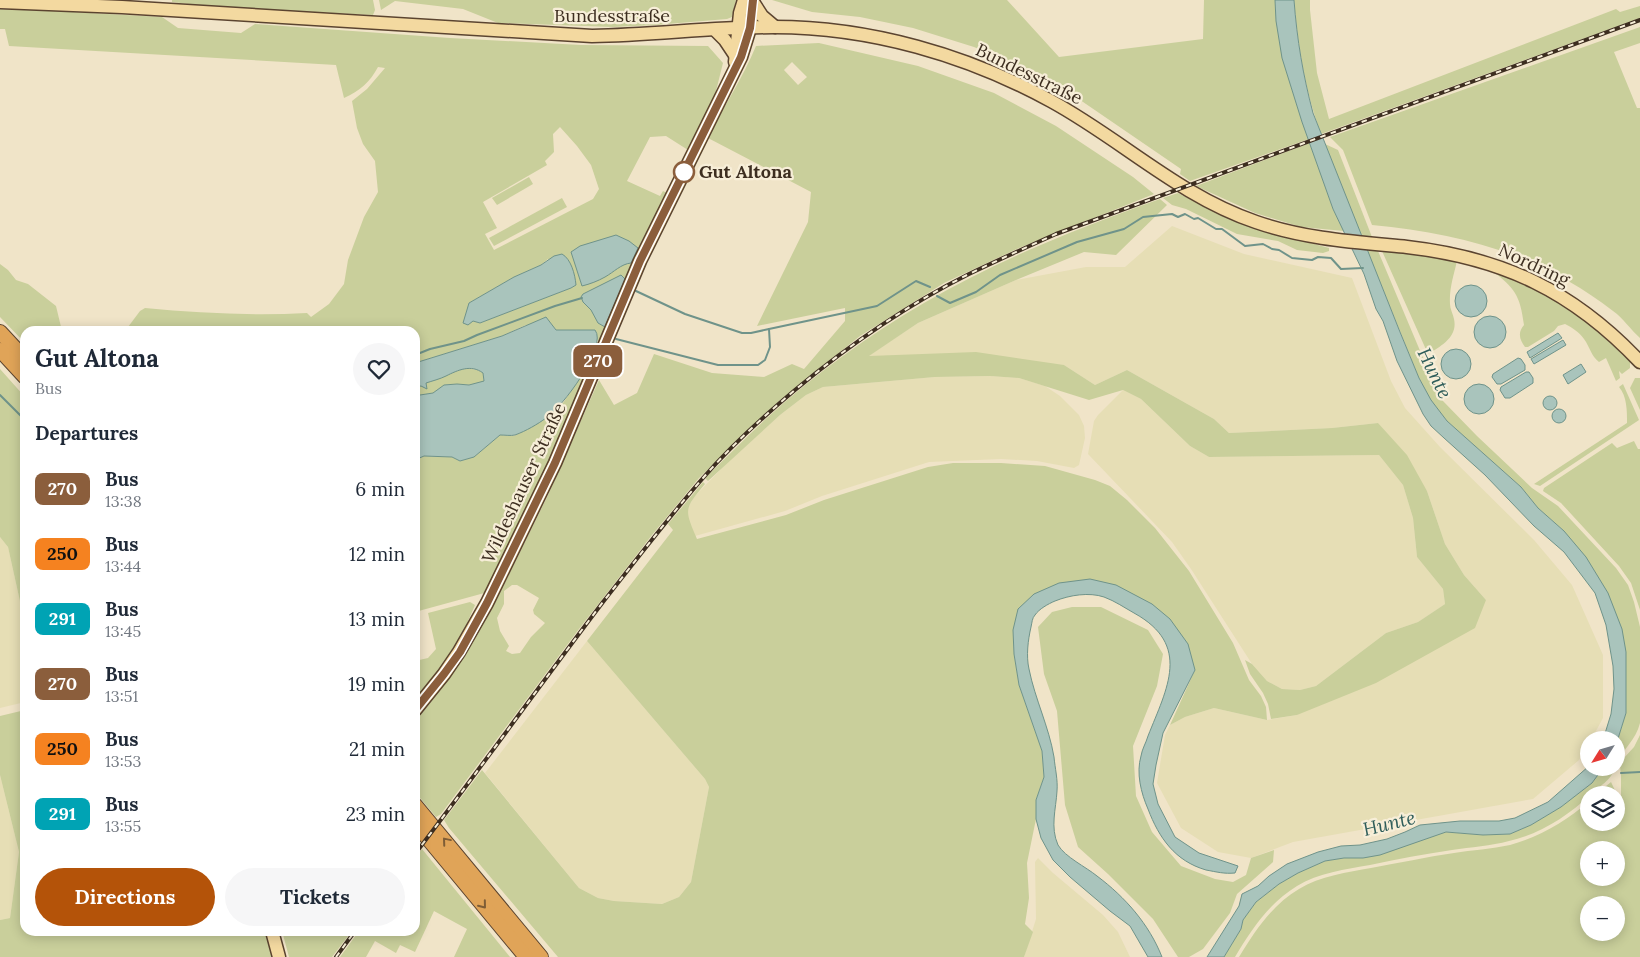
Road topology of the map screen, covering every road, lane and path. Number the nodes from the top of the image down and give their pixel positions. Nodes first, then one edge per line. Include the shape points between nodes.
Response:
1 (750, 1) edge
2 (0, 2) edge
3 (775, 27) junction
4 (744, 28) junction
5 (715, 30) junction
6 (735, 55) junction
7 (735, 69) junction
8 (1391, 246) joint
9 (0, 332) edge
10 (0, 350) edge
11 (20, 354) edge
12 (1640, 362) edge
13 (20, 372) edge
14 (420, 704) edge
15 (420, 811) edge
16 (420, 829) edge
17 (274, 936) edge
18 (280, 957) edge
19 (526, 957) edge
20 (541, 957) edge

1 - 3 main road
1 - 4 main road
2 - 5 main road, Bundesstraße via 592,36
3 - 4 main road, Bundesstraße
3 - 8 main road, Bundesstraße via 840,32 890,40 939,53 986,70 1053,102 1167,178 1217,206 1270,227 1326,239
4 - 5 main road, Bundesstraße
4 - 6 main road, Wildeshauser Straße
4 - 7 main road, Wildeshauser Straße via 741,57
5 - 6 main road
6 - 7 main road, Wildeshauser Straße
7 - 14 main road, Wildeshauser Straße via 640,261 555,463 487,603 460,652
8 - 12 main road, Nordring via 1476,260 1534,281 1585,312
9 - 11 highway
10 - 13 highway
20 -> 15 highway
16 -> 19 highway
17 - 18 main road

